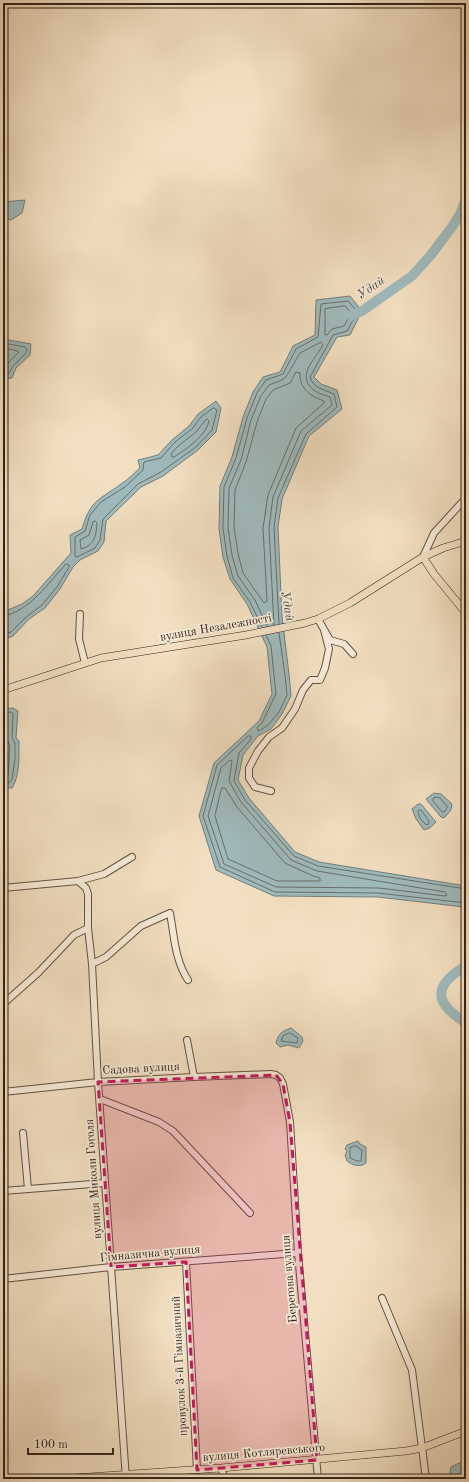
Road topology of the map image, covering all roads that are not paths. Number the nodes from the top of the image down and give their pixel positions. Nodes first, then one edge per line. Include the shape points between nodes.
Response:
1 (466, 498) edge
2 (465, 542) edge
3 (423, 557) junction
4 (466, 613) edge
5 (80, 614) dead end
6 (318, 619) junction
7 (324, 630) junction
8 (353, 654) dead end
9 (85, 663) junction
10 (3, 690) edge
11 (271, 791) dead end
12 (132, 857) dead end
13 (78, 881) junction
14 (3, 888) edge
15 (88, 928) junction
16 (92, 964) junction
17 (188, 980) dead end
18 (3, 1004) edge
19 (187, 1040) dead end
20 (194, 1077) junction
21 (280, 1078) joint
22 (98, 1082) junction
23 (3, 1092) edge
24 (100, 1099) junction
25 (23, 1133) dead end
26 (105, 1183) junction
27 (28, 1189) junction
28 (3, 1191) edge
29 (250, 1214) dead end
30 (298, 1253) junction
31 (186, 1262) junction
32 (111, 1267) junction
33 (3, 1279) edge
34 (382, 1298) dead end
35 (466, 1432) edge
36 (422, 1448) junction
37 (317, 1460) junction
38 (221, 1468) junction
39 (197, 1470) junction
40 (126, 1477) edge
41 (59, 1479) edge
42 (225, 1479) edge
43 (318, 1479) edge
44 (426, 1479) edge

1 - 3 street via 434,533
2 - 3 main road, вулиця Незалежності
3 - 4 main road
3 - 6 main road, вулиця Незалежності via 350,603
5 - 9 street via 79,639
6 - 7 street
6 - 9 main road, вулиця Незалежності
7 - 8 street via 330,640 344,644
7 - 11 street via 328,649 320,680 311,680 282,728 269,737 249,768 249,778 255,787
9 - 10 main road, вулиця Незалежності
12 - 13 street via 104,874
13 - 14 street
13 - 15 street, вулиця Миколи Гоголя via 86,888 88,894
15 - 16 street, вулиця Миколи Гоголя
15 - 18 street via 74,935 38,973
16 - 17 street via 106,957 141,926 170,913 177,955
16 - 22 street, вулиця Миколи Гоголя
19 - 20 street
20 - 21 street, Садова вулиця via 271,1074
20 - 22 street, Садова вулиця
21 - 30 street, Берегова вулиця via 284,1084 290,1122
22 - 23 street, Садова вулиця
22 - 24 street, вулиця Миколи Гоголя
24 - 26 street, вулиця Миколи Гоголя
24 - 29 street via 159,1122 173,1131
25 - 27 street
26 - 27 street
26 - 32 street, вулиця Миколи Гоголя
27 - 28 street
30 - 31 street, Гімназична вулиця
30 - 37 street, Берегова вулиця
31 - 32 street, Гімназична вулиця
31 - 39 street, провулок 3-й Гімназичний
32 - 33 street, Гімназична вулиця
32 - 40 street, вулиця Миколи Гоголя
34 - 36 street via 412,1370
35 - 36 main road, вулиця Котляревського
36 - 37 main road, вулиця Котляревського
36 - 44 street
37 - 38 main road, вулиця Котляревського
37 - 43 street, Берегова вулиця
38 - 39 main road, вулиця Котляревського
38 - 42 street
39 - 40 main road, вулиця Котляревського
40 - 41 main road, вулиця Котляревського

